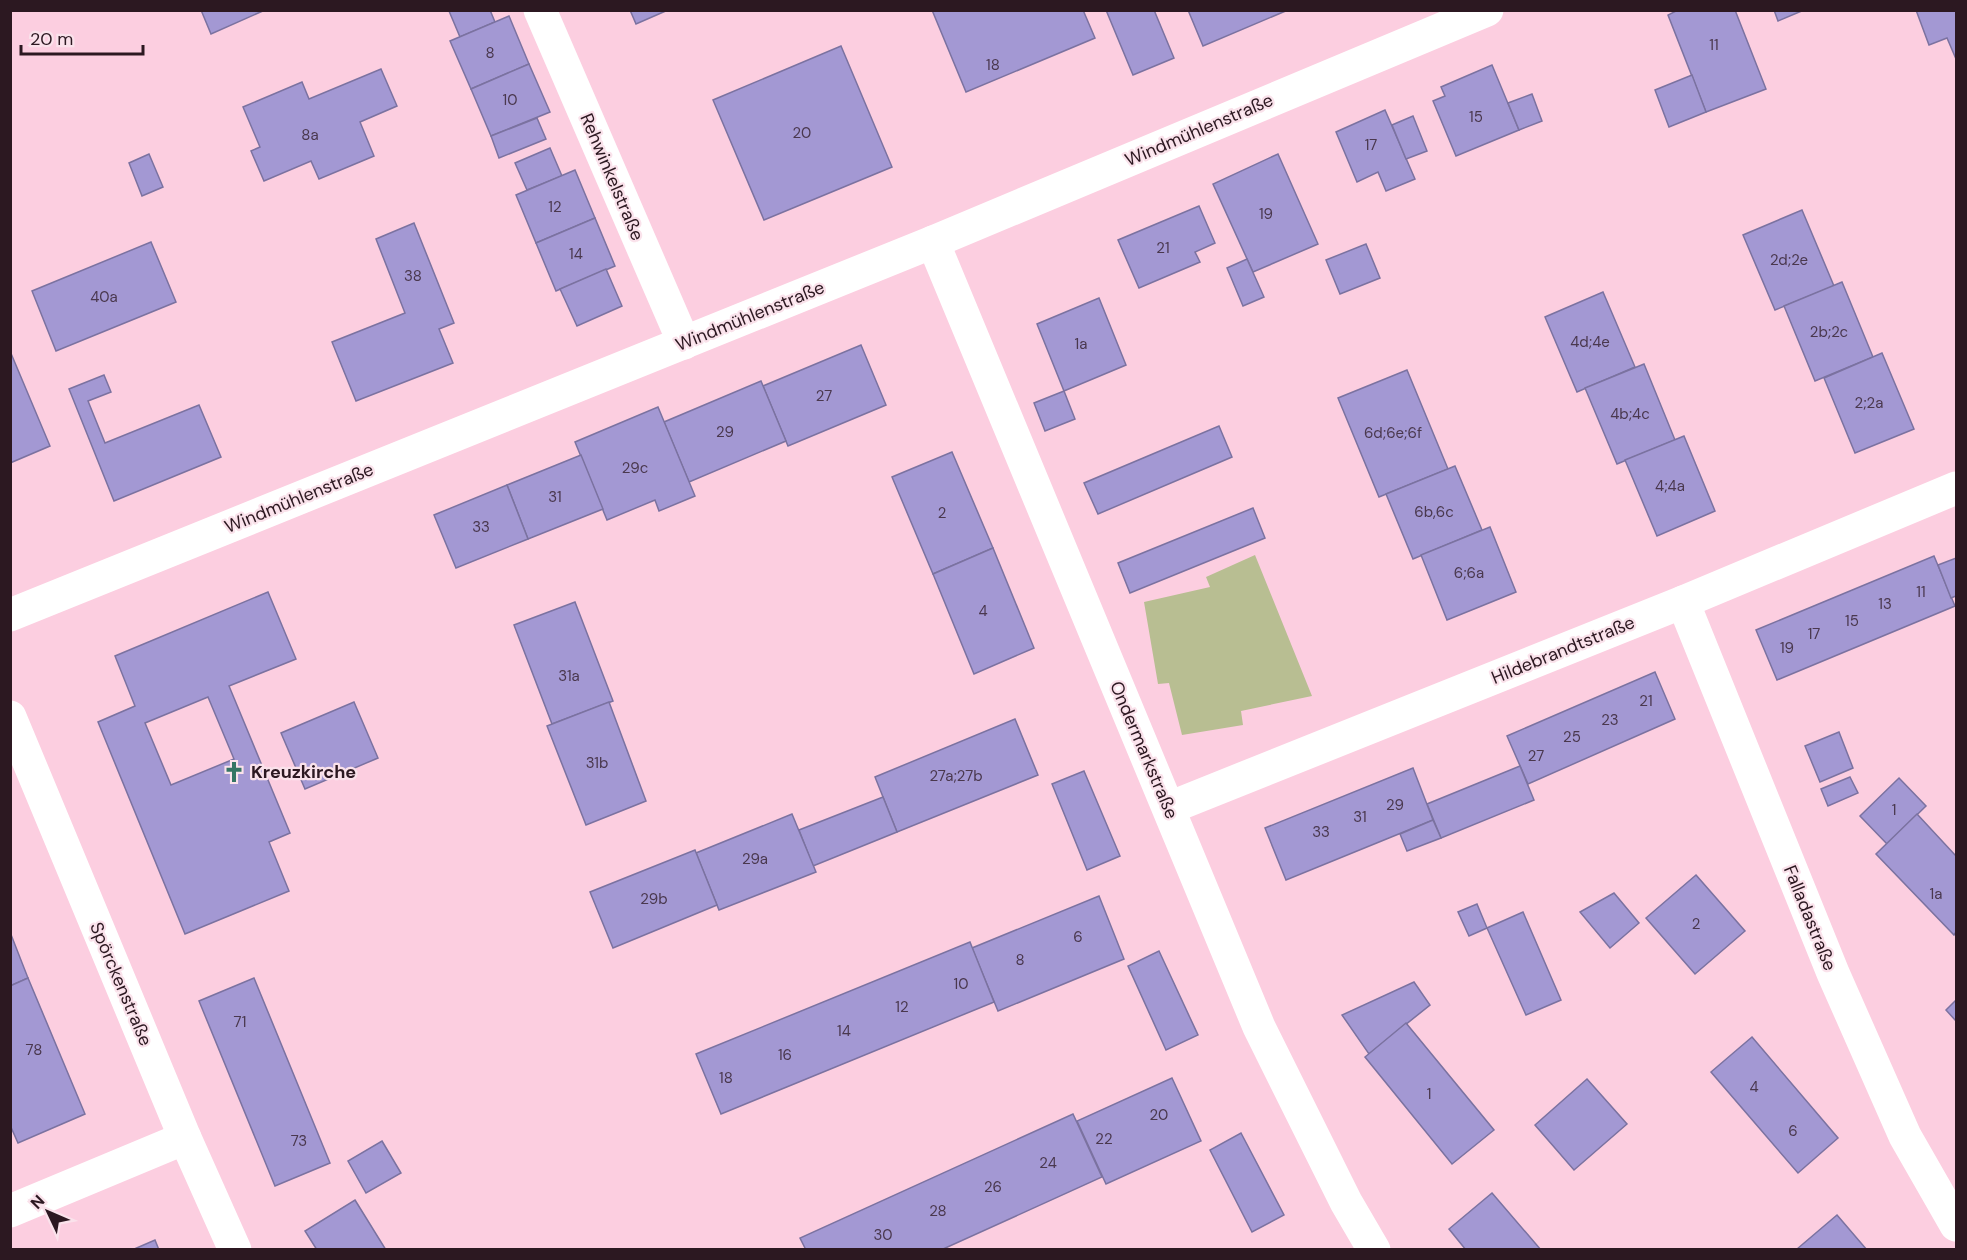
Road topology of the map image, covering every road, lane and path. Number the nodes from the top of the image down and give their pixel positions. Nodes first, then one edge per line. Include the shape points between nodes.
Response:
1 (540, 10) edge
2 (1487, 10) edge
3 (1432, 21) edge
4 (933, 242) junction
5 (684, 343) junction
6 (1956, 488) edge
7 (1683, 602) junction
8 (10, 615) edge
9 (10, 717) edge
10 (1169, 808) junction
11 (185, 1138) junction
12 (10, 1211) edge
13 (1956, 1225) edge
14 (235, 1250) edge
15 (1374, 1250) edge

1 - 5 street, Rehwinkelstraße
2 - 3 street, Windmühlenstraße
3 - 4 street, Windmühlenstraße
4 - 5 street, Windmühlenstraße
4 - 10 street, Ondermarkstraße
5 - 8 street, Windmühlenstraße
6 - 7 street, Hildebrandtstraße
7 - 10 street, Hildebrandtstraße
7 - 13 street, Falladastraße via 1833,973 1905,1136
9 - 11 street, Spörckenstraße
10 - 15 street, Ondermarkstraße via 1258,1027
11 - 12 street
11 - 14 street, Spörckenstraße

